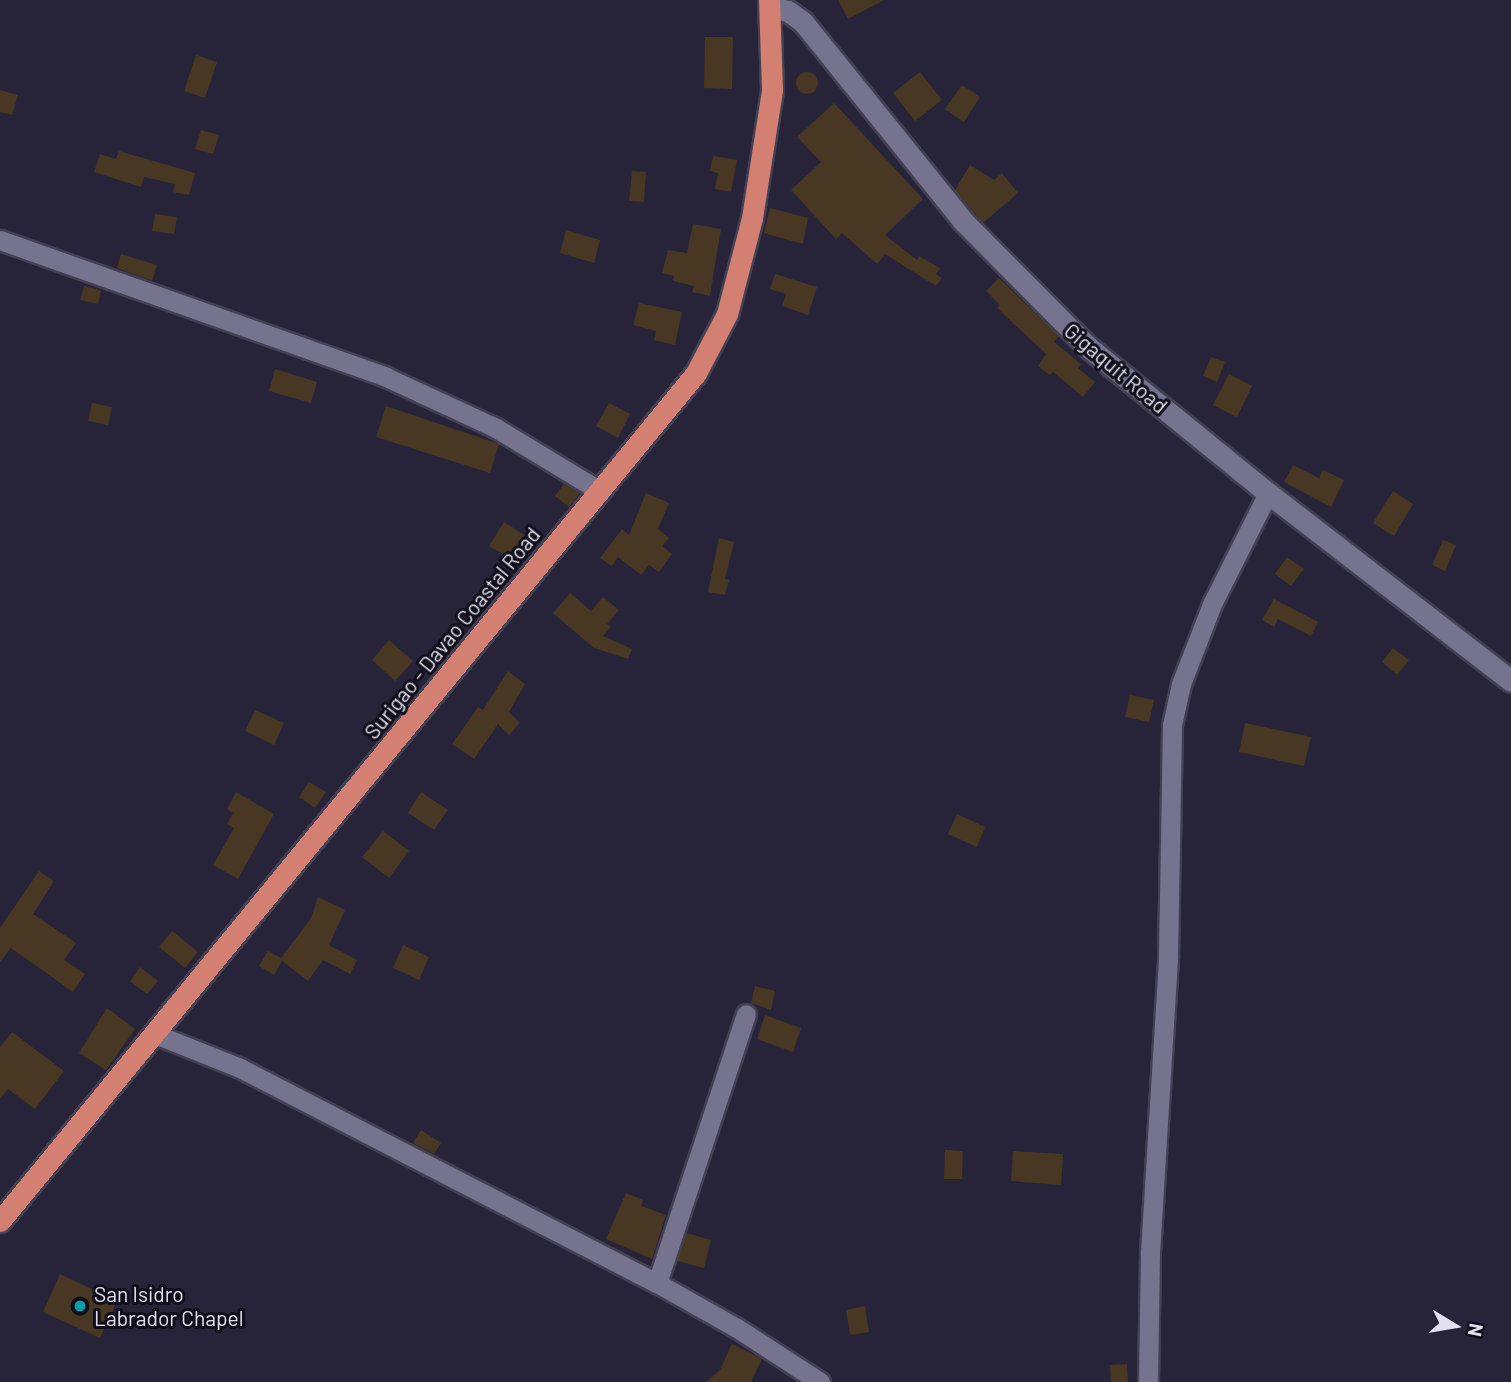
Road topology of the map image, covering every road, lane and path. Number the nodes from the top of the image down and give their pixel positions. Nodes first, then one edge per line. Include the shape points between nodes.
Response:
1 (770, 4) edge
2 (0, 240) edge
3 (600, 491) junction
4 (1268, 493) junction
5 (1511, 681) edge
6 (746, 1014) dead end
7 (155, 1034) junction
8 (0, 1221) edge
9 (657, 1283) junction
10 (820, 1382) edge
11 (1148, 1382) edge

1 - 3 highway, Surigao - Davao Coastal Road via 774,63 765,149 745,252 727,314 696,373
1 - 4 main road, Gigaquit Road via 809,28 931,185 1041,303
2 - 3 street via 397,382 496,428
3 - 7 highway, Surigao - Davao Coastal Road
4 - 5 main road, Gigaquit Road
4 - 11 street via 1212,604 1181,684 1172,725 1168,956 1150,1253
6 - 9 street
7 - 8 highway, Surigao - Davao Coastal Road
7 - 9 street via 240,1068
9 - 10 street

